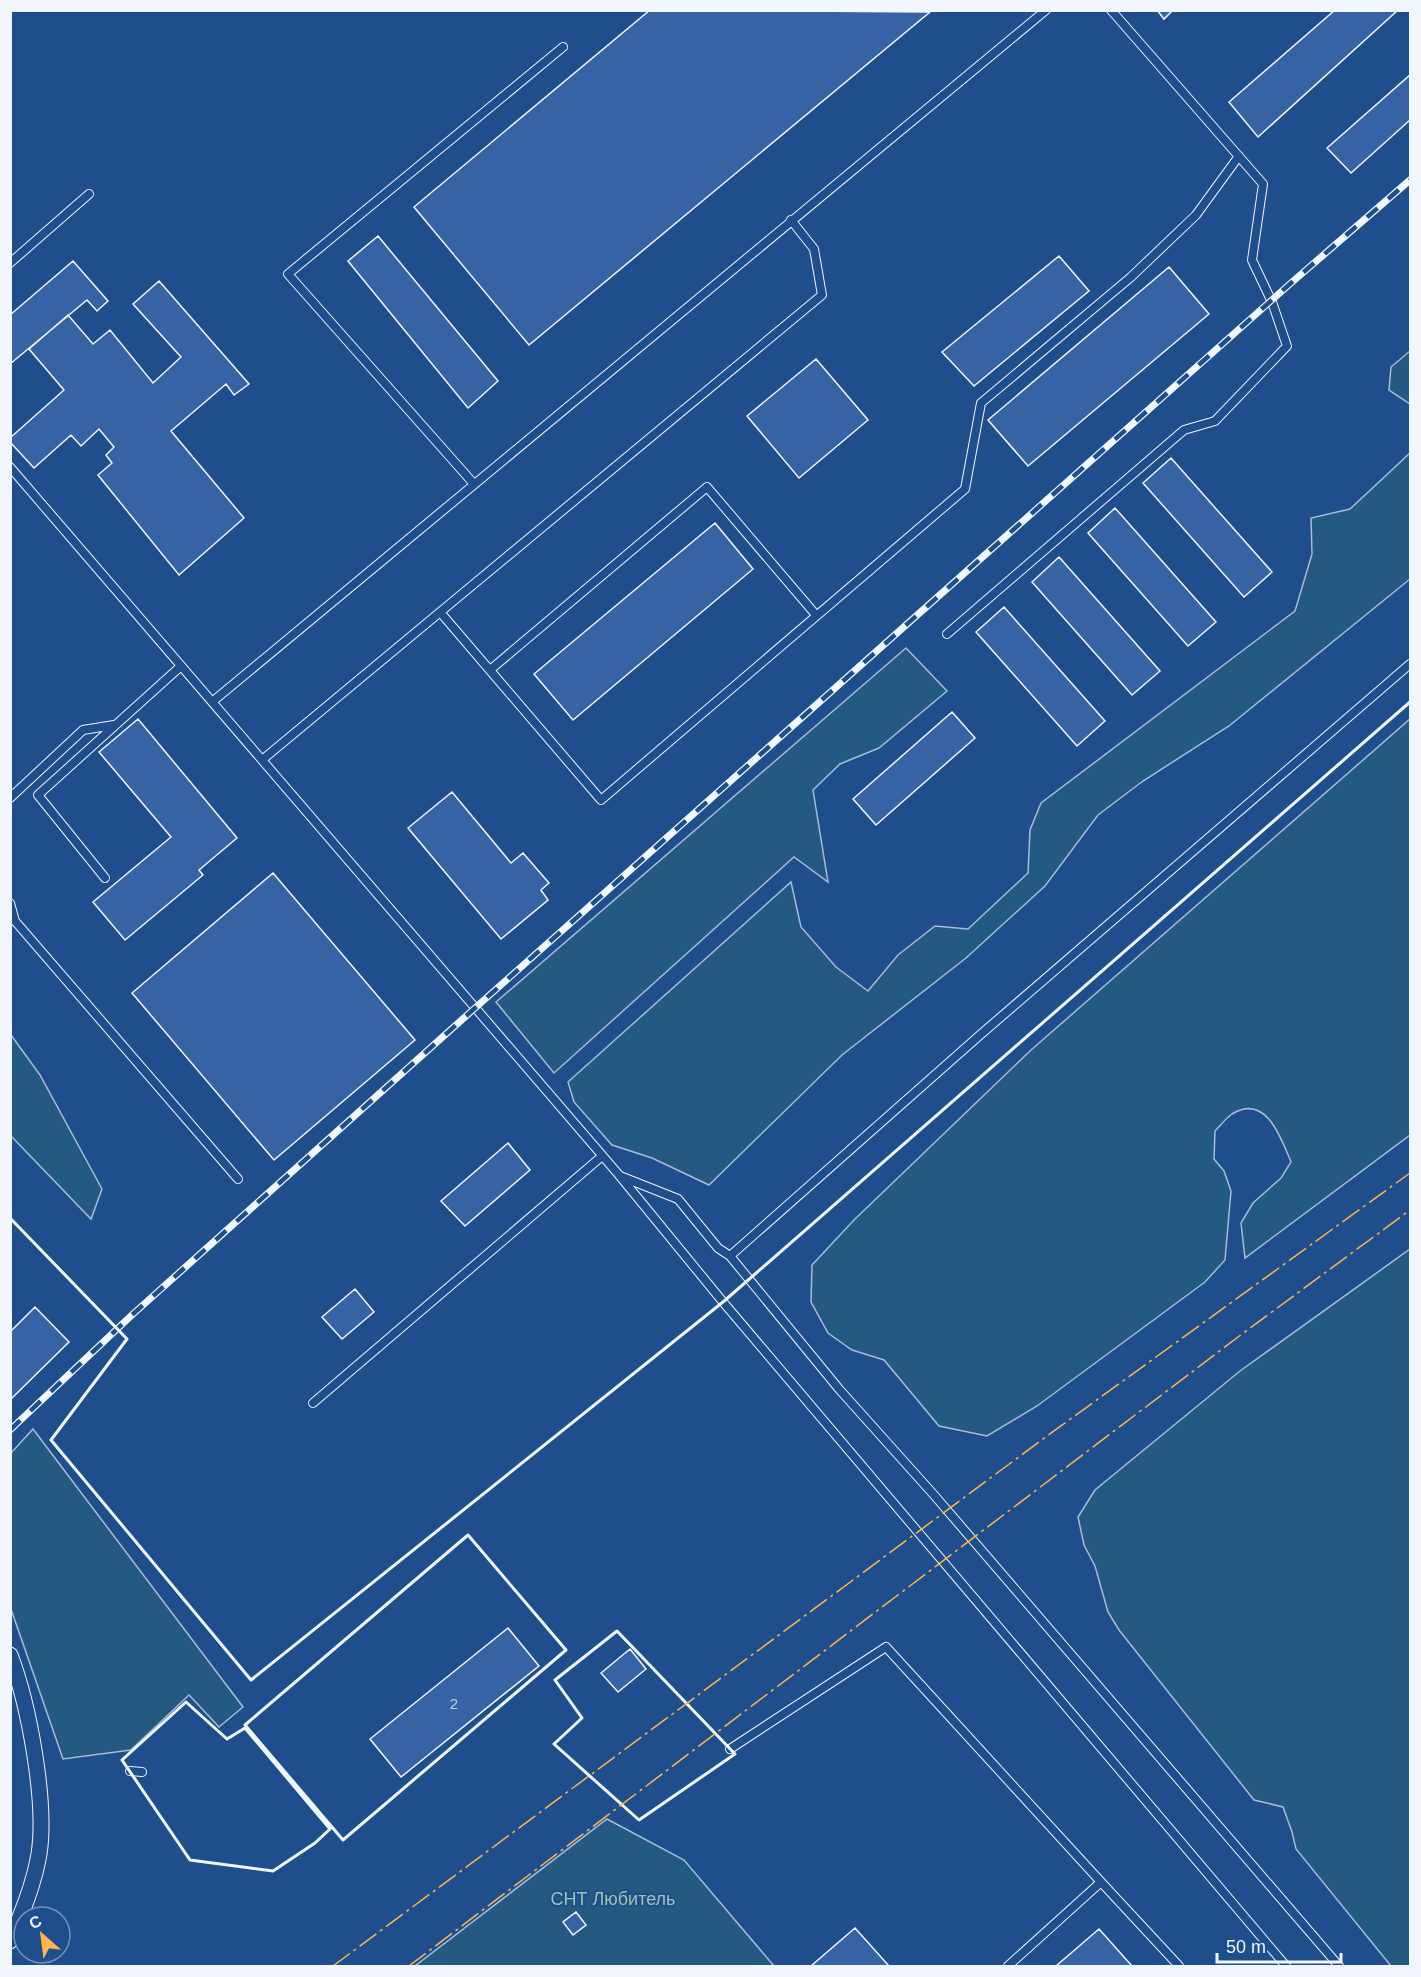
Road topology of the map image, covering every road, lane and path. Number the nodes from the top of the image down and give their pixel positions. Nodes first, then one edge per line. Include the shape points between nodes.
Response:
1 (1046, 10) edge
2 (1111, 10) edge
3 (563, 48) dead end
4 (1239, 156) junction
5 (89, 194) dead end
6 (791, 220) junction
7 (10, 263) edge
8 (10, 467) edge
9 (474, 484) junction
10 (440, 612) junction
11 (816, 615) junction
12 (947, 634) dead end
13 (1410, 664) edge
14 (181, 666) junction
15 (490, 670) junction
16 (212, 702) junction
17 (115, 725) junction
18 (262, 760) junction
19 (10, 798) edge
20 (105, 878) dead end
21 (10, 903) edge
22 (601, 1157) junction
23 (619, 1175) junction
24 (238, 1179) dead end
25 (730, 1256) junction
26 (313, 1403) dead end
27 (10, 1656) edge
28 (730, 1749) dead end
29 (130, 1772) dead end
30 (142, 1772) dead end
31 (1101, 1882) junction
32 (10, 1941) edge
33 (1008, 1966) edge
34 (1179, 1966) edge
35 (1286, 1966) edge
36 (1339, 1966) edge

1 - 6 lane
2 - 4 lane
3 - 9 lane via 288,274
4 - 11 lane via 1196,215 1139,269 981,403 965,489
4 - 12 lane via 1263,184 1252,260 1287,346 1215,421 1184,430
5 - 7 lane
6 - 9 lane
6 - 10 lane via 814,249 822,295
8 - 14 lane
9 - 16 lane
10 - 15 lane
10 - 18 lane
11 - 15 lane via 707,487
11 - 15 lane via 602,800
13 - 25 lane
14 - 16 lane
14 - 17 lane
16 - 18 lane
17 - 19 lane via 83,730
17 - 20 lane via 38,795
18 - 22 lane
21 - 24 lane via 15,921
22 - 23 lane
22 - 26 lane
23 - 25 lane via 678,1199 718,1248
23 - 35 lane
25 - 36 lane via 839,1389
27 - 32 street via 27,1711 40,1824 39,1853 25,1907
28 - 31 lane via 886,1647
29 - 30 lane
31 - 33 lane
31 - 34 lane

